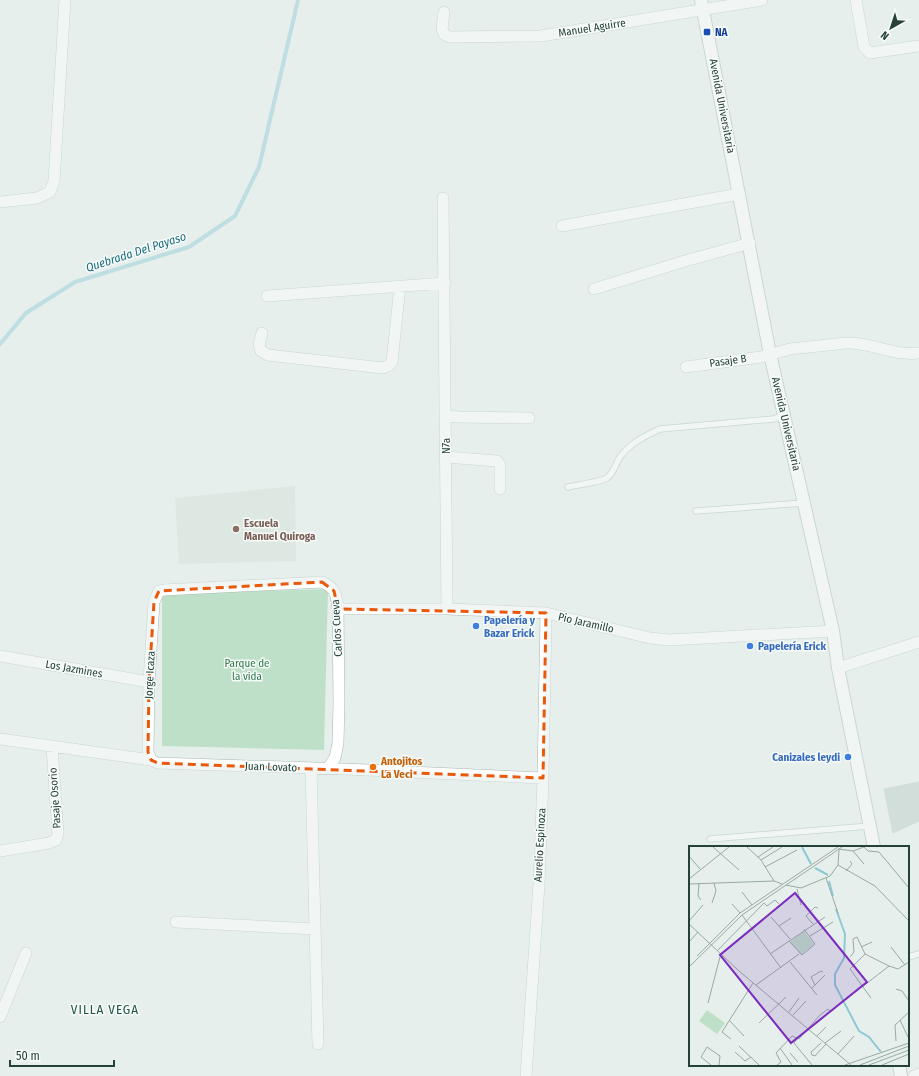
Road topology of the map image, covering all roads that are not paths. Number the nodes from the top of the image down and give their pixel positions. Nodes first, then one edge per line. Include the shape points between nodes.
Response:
1 (66, 0) edge
2 (762, 0) edge
3 (856, 0) edge
4 (701, 5) edge
5 (444, 12) dead end
6 (919, 46) edge
7 (739, 194) junction
8 (443, 198) dead end
9 (0, 202) edge
10 (562, 226) dead end
11 (750, 243) junction
12 (445, 283) junction
13 (400, 286) junction
14 (594, 289) dead end
15 (267, 296) dead end
16 (262, 333) dead end
17 (919, 353) edge
18 (770, 354) junction
19 (686, 367) dead end
20 (446, 416) junction
21 (784, 416) junction
22 (529, 418) dead end
23 (446, 457) junction
24 (568, 487) dead end
25 (500, 489) dead end
26 (804, 503) junction
27 (696, 511) dead end
28 (159, 591) joint
29 (447, 608) junction
30 (338, 609) junction
31 (546, 613) junction
32 (833, 631) junction
33 (919, 642) edge
34 (0, 656) edge
35 (838, 668) junction
36 (148, 682) junction
37 (0, 739) edge
38 (52, 747) junction
39 (151, 760) junction
40 (311, 768) junction
41 (328, 768) junction
42 (543, 778) junction
43 (870, 826) junction
44 (710, 840) dead end
45 (874, 846) edge
46 (0, 851) edge
47 (176, 922) dead end
48 (315, 928) junction
49 (26, 953) dead end
50 (919, 954) edge
51 (909, 957) edge
52 (0, 1017) edge
53 (318, 1044) dead end
54 (900, 1066) edge
55 (919, 1074) edge
56 (526, 1076) edge
57 (901, 1076) edge
58 (914, 1076) edge

1 - 9 street via 54,181 50,192 37,198
2 - 4 street, Manuel Aguirre
3 - 6 street via 864,47 870,53
4 - 5 street, Manuel Aguirre via 541,36 523,37 449,37 442,29
4 - 7 street, Avenida Universitaria
7 - 10 street
7 - 11 street, Avenida Universitaria
8 - 12 street, N7a
11 - 14 street
11 - 18 street, Avenida Universitaria
12 - 13 street
12 - 20 street, N7a
13 - 15 street
13 - 16 street via 392,362 383,368 268,355 261,352 259,345
17 - 18 street, Pasaje B via 899,354 854,342 790,349
18 - 19 street, Pasaje B
18 - 21 street, Avenida Universitaria
20 - 22 street
20 - 23 street, N7a
21 - 24 lane via 660,429 630,445 607,478
21 - 26 street, Avenida Universitaria
23 - 25 street via 497,461 500,465
23 - 29 street, N7a
26 - 27 lane
26 - 32 street, Avenida Universitaria
28 - 30 street, Carlos Cueva via 322,582 334,590
28 - 36 street, Jorge Icaza via 154,602
29 - 30 street, Pio Jaramillo
29 - 31 street, Pio Jaramillo
30 - 41 street, Carlos Cueva via 338,743 335,758
31 - 32 street, Pio Jaramillo via 650,638 669,640
31 - 42 street, Aurelio Espinoza
32 - 35 street, Avenida Universitaria
33 - 35 street
34 - 36 street, Los Jazmines
35 - 43 street, Avenida Universitaria
36 - 39 street, Jorge Icaza via 148,752
37 - 38 street, Juan Lovato
38 - 39 street, Juan Lovato
38 - 46 street, Pasaje Osorio via 58,834 56,840
39 - 40 street, Juan Lovato via 158,763
40 - 41 street, Juan Lovato
40 - 48 street
41 - 42 street, Juan Lovato
42 - 56 street, Aurelio Espinoza via 539,884
43 - 44 lane
43 - 45 street, Avenida Universitaria
47 - 48 street
48 - 53 street
49 - 52 street
50 - 51 lane
54 - 57 street
55 - 58 street

